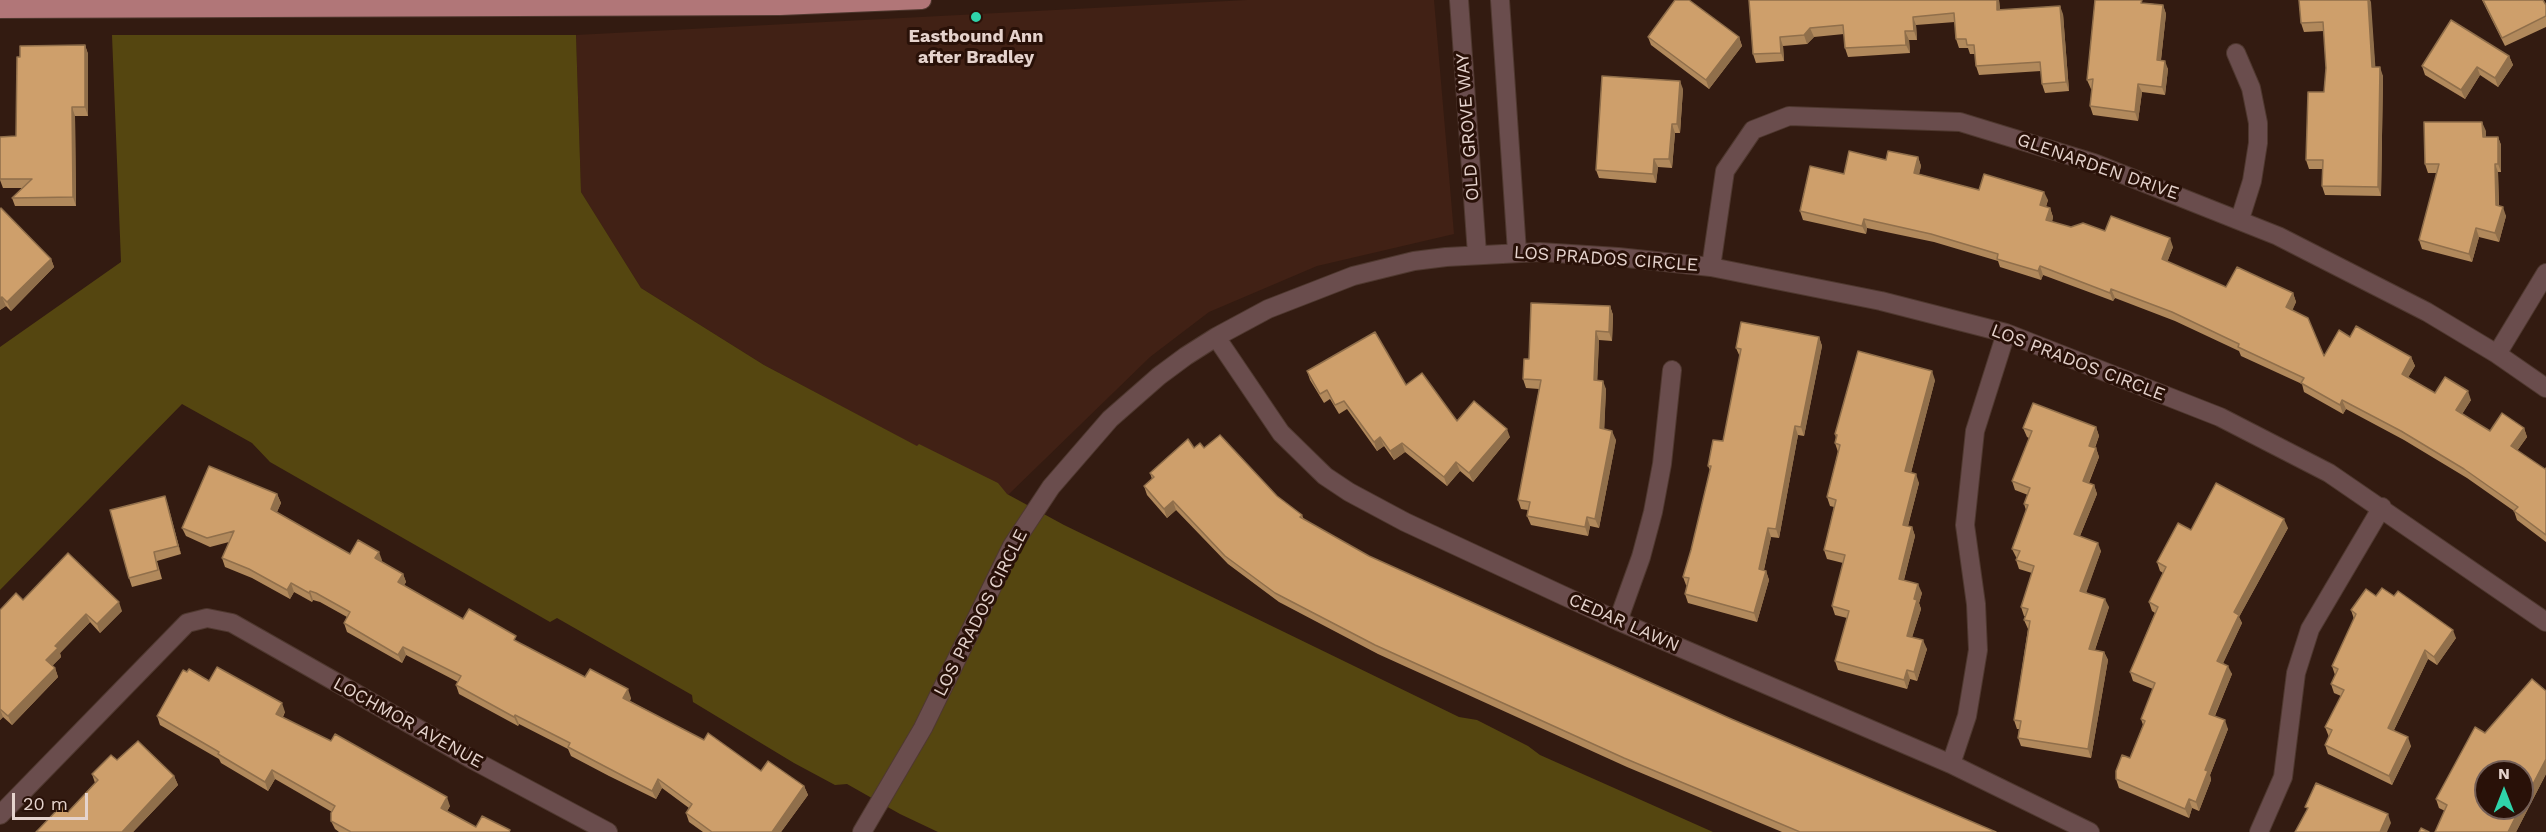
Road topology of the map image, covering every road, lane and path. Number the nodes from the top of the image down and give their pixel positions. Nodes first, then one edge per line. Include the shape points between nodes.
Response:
1 (922, 0) edge
2 (1459, 0) edge
3 (1500, 0) edge
4 (334, 4) edge
5 (0, 9) edge
6 (2236, 53) dead end
7 (2240, 219) junction
8 (1517, 252) junction
9 (1477, 254) junction
10 (1712, 267) junction
11 (2546, 273) edge
12 (2006, 333) junction
13 (1216, 336) junction
14 (2497, 354) junction
15 (1672, 370) dead end
16 (2546, 388) edge
17 (2382, 507) junction
18 (1618, 621) junction
19 (2546, 622) edge
20 (1952, 764) junction
21 (0, 815) edge
22 (608, 832) edge
23 (862, 832) edge
24 (2090, 832) edge
25 (2259, 832) edge

1 - 4 main road via 791,6
2 - 9 street, OLD GROVE WAY
3 - 8 street
4 - 5 main road
6 - 7 street via 2252,88 2258,123 2253,180
7 - 10 street, GLENARDEN DRIVE via 2094,163 1960,122 1789,116 1753,130 1725,171
7 - 14 street, GLENARDEN DRIVE via 2356,274
8 - 9 street, LOS PRADOS CIRCLE
8 - 10 street, LOS PRADOS CIRCLE
9 - 13 street, LOS PRADOS CIRCLE via 1414,261 1353,276 1277,305
10 - 12 street, LOS PRADOS CIRCLE via 1881,301
11 - 14 street
12 - 17 street, LOS PRADOS CIRCLE via 2220,417 2329,473
12 - 20 street via 1976,431 1965,525 1978,650 1967,716
13 - 18 street, CEDAR LAWN via 1281,433 1325,476 1387,513
13 - 23 street, LOS PRADOS CIRCLE via 1134,397 1089,441 1051,487 1012,546 923,728
14 - 16 street, GLENARDEN DRIVE
15 - 18 street via 1653,512
17 - 19 street, LOS PRADOS CIRCLE
17 - 25 street via 2310,628 2296,673 2283,777
18 - 20 street, CEDAR LAWN
20 - 24 street, CEDAR LAWN
21 - 22 street, LOCHMOR AVENUE via 187,623 207,618 232,623

